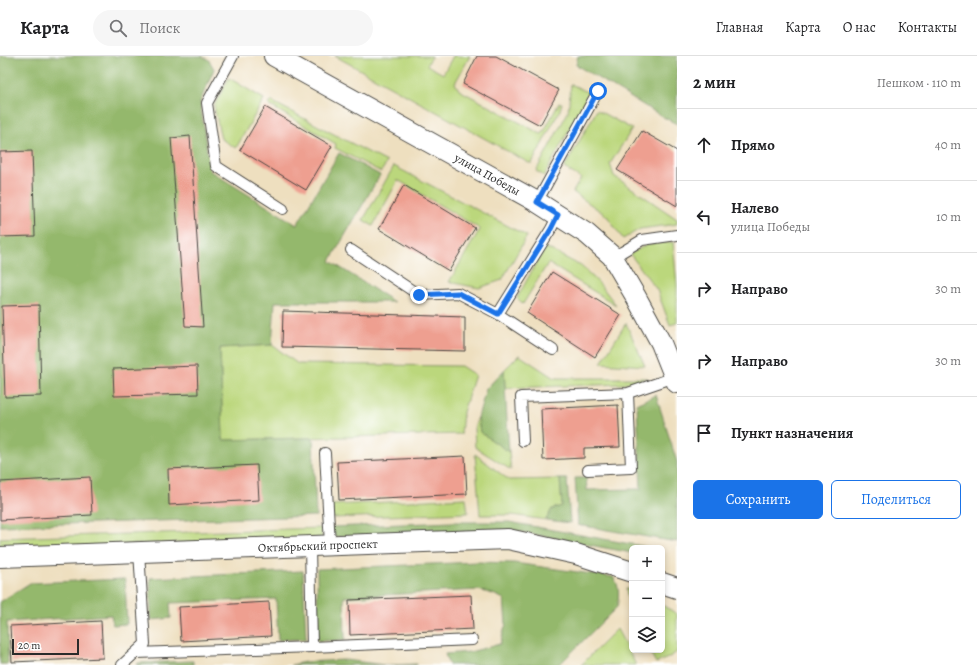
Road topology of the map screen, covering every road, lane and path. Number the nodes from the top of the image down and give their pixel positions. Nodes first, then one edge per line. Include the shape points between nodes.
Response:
1 (233, 56) edge
2 (274, 56) edge
3 (598, 91) dead end
4 (537, 202) junction
5 (283, 209) dead end
6 (558, 215) junction
7 (677, 235) edge
8 (351, 250) dead end
9 (612, 256) junction
10 (498, 314) junction
11 (553, 350) dead end
12 (676, 380) edge
13 (628, 393) junction
14 (523, 441) dead end
15 (325, 453) dead end
16 (588, 470) dead end
17 (330, 545) junction
18 (310, 546) junction
19 (139, 552) junction
20 (0, 557) edge
21 (629, 571) edge
22 (665, 583) edge
23 (677, 588) edge
24 (472, 640) dead end
25 (312, 647) junction
26 (136, 652) junction
27 (122, 665) edge

1 - 5 lane via 207,103 216,166
2 - 4 street, улица Победы
3 - 4 lane
4 - 6 street, улица Победы
6 - 9 street, улица Победы via 587,234
6 - 10 lane
7 - 9 lane via 642,240
8 - 10 lane via 419,295 458,293
9 - 12 street, улица Победы via 661,343
10 - 11 lane
12 - 13 lane
13 - 14 lane via 521,397
13 - 16 lane via 631,468
15 - 17 lane
17 - 18 street, Октябрьский проспект
17 - 21 street, Октябрьский проспект via 508,539 576,554
18 - 19 street, Октябрьский проспект
18 - 25 lane
19 - 20 street, Октябрьский проспект
19 - 26 lane via 145,644
22 - 23 street
24 - 25 lane
25 - 26 lane
26 - 27 lane

